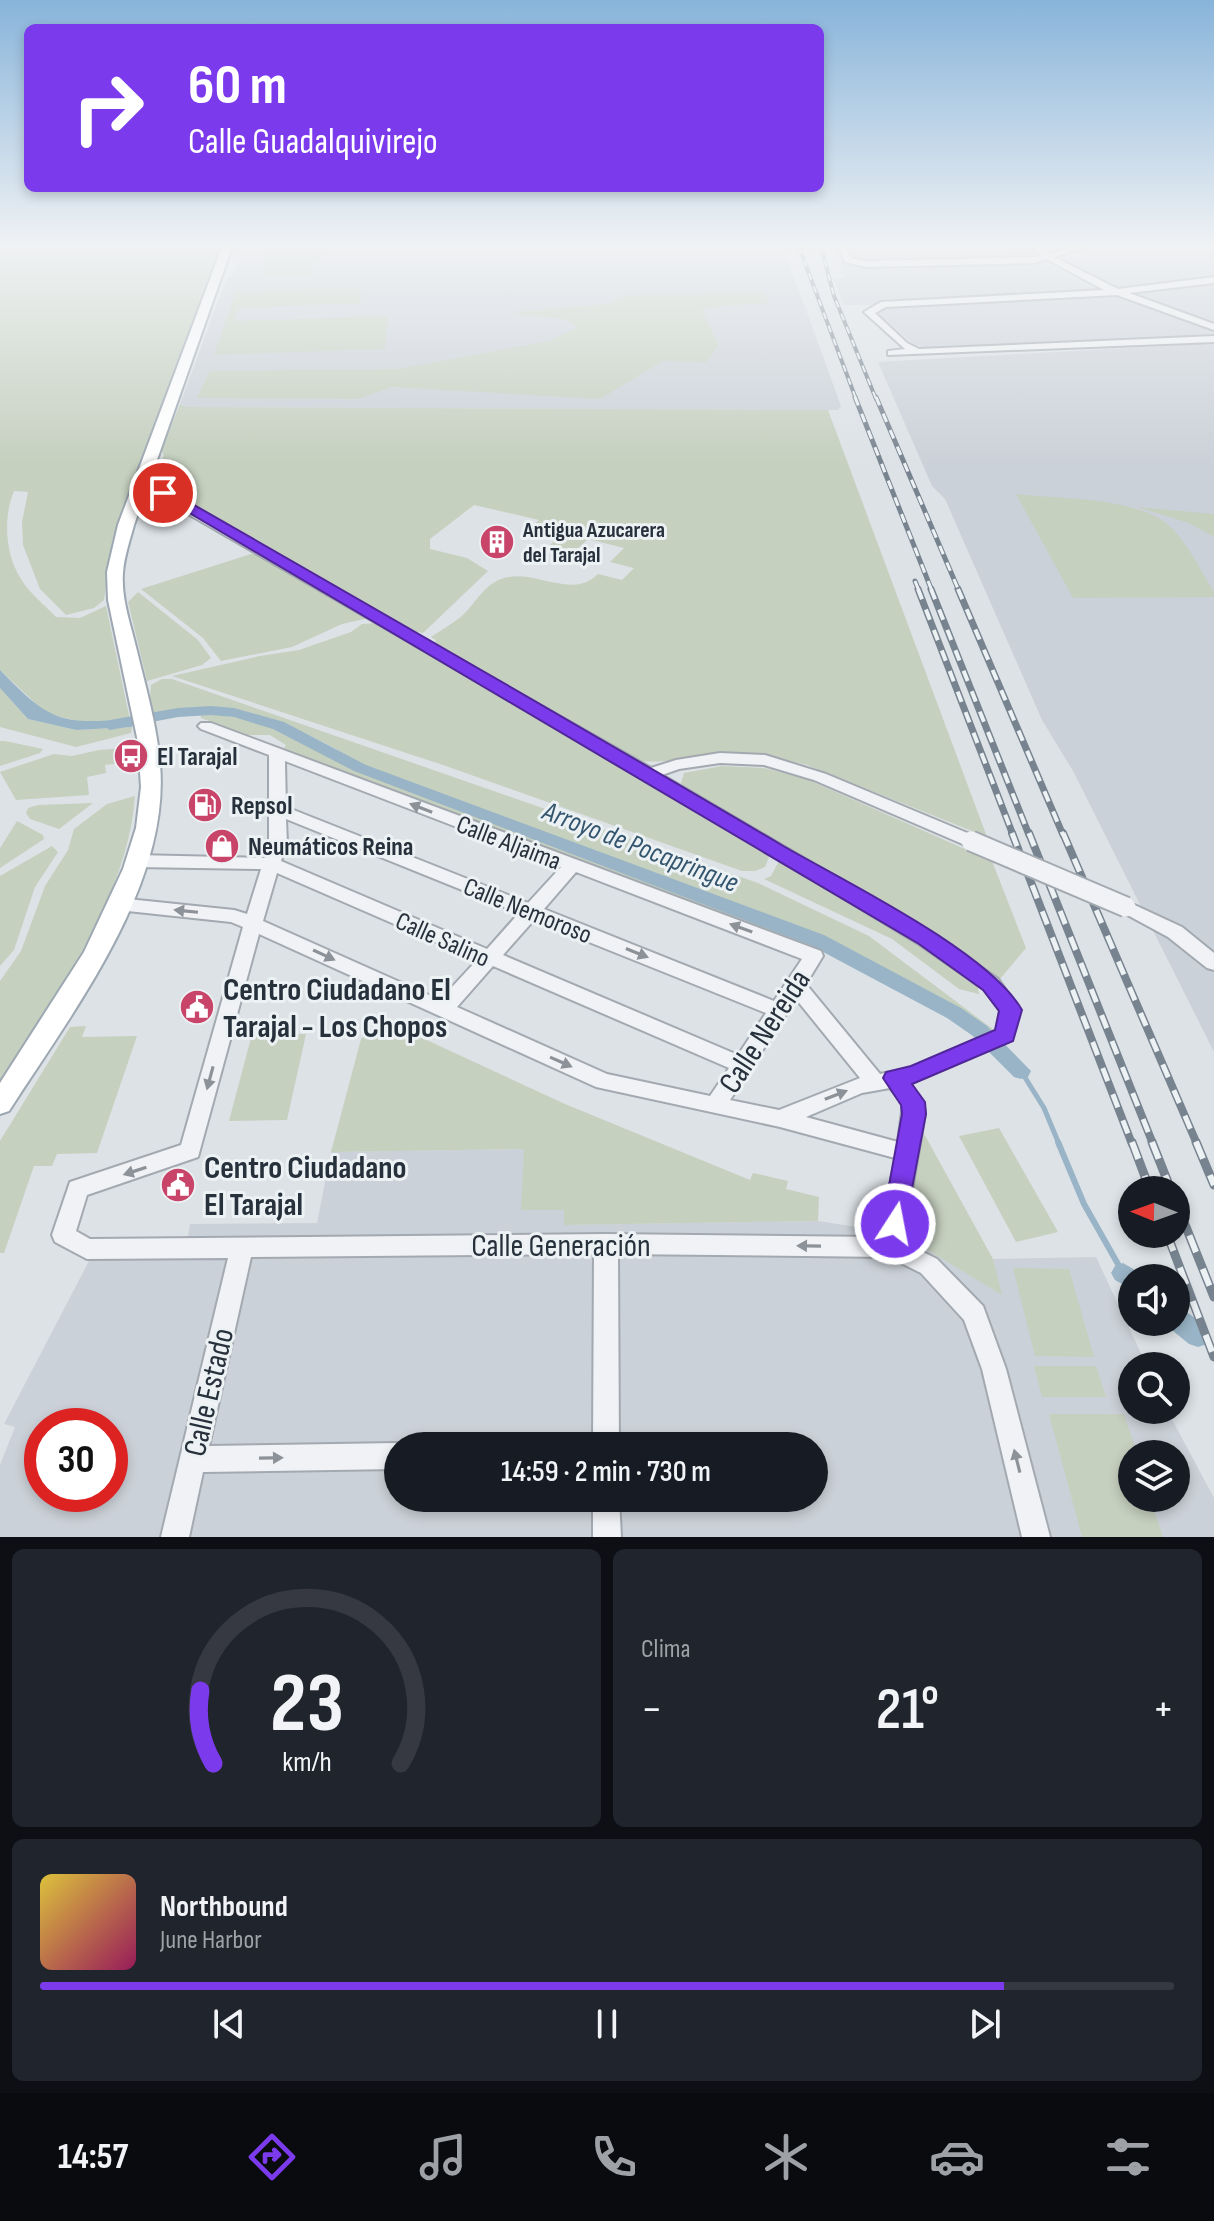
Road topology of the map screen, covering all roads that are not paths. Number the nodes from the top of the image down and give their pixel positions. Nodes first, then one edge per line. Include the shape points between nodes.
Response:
1 (201, 319) edge
2 (876, 319) edge
3 (1191, 319) edge
4 (1214, 327) edge
5 (1214, 339) edge
6 (916, 351) junction
7 (891, 353) dead end
8 (142, 483) junction
9 (206, 726) dead end
10 (277, 754) junction
11 (649, 774) junction
12 (278, 810) junction
13 (136, 861) junction
14 (272, 864) junction
15 (572, 866) junction
16 (118, 904) junction
17 (533, 912) junction
18 (253, 922) junction
19 (814, 956) joint
20 (490, 959) junction
21 (1214, 963) edge
22 (795, 984) junction
23 (443, 1010) junction
24 (778, 1010) junction
25 (741, 1065) junction
26 (885, 1080) junction
27 (0, 1104) edge
28 (715, 1106) junction
29 (780, 1119) junction
30 (908, 1153) junction
31 (606, 1244) junction
32 (242, 1247) junction
33 (891, 1247) junction
34 (606, 1432) edge
35 (384, 1456) edge
36 (193, 1459) junction
37 (606, 1512) edge
38 (175, 1537) edge
39 (607, 1537) edge
40 (1036, 1537) edge

1 - 8 main road
2 - 6 street
3 - 4 street
5 - 6 street
6 - 7 street
8 - 11 street
8 - 13 main road via 115,572 151,786
9 - 10 street, Calle Aljaima
10 - 12 street
15 -> 10 street, Calle Aljaima
11 - 21 street, bridge via 720,758 765,760 820,777 1126,907 1175,932
11 - 26 street via 926,939 991,984 1010,1010 995,1040 914,1075
12 - 14 street
12 - 17 street, Calle Nemoroso
13 - 14 street, Calle Salino
13 - 16 main road
14 - 18 street
14 - 20 street, Calle Salino
15 - 17 street
19 -> 15 street, Calle Aljaima
18 -> 16 street
16 - 27 main road via 105,936
17 - 20 street
17 -> 24 street, Calle Nemoroso
18 -> 23 street
18 -> 32 street, Calle Generación via 190,1151 78,1189 63,1235 87,1249
19 - 22 street, Calle Nereida
20 - 23 street
20 - 25 street, Calle Salino
22 - 24 street, Calle Nereida
22 - 26 street
23 -> 28 street via 603,1081
24 - 25 street, Calle Nereida
25 - 28 street, Calle Nereida
29 -> 26 street
26 - 30 street via 913,1102
28 - 29 street
29 - 30 street
30 - 33 street
31 - 32 street, Calle Generación
33 -> 31 street, Calle Generación
31 - 34 street
32 - 36 street, Calle Estado
40 -> 33 street, Calle Generación via 994,1369 974,1314 929,1266
36 -> 35 street
36 - 38 street, Calle Estado
37 - 39 street

